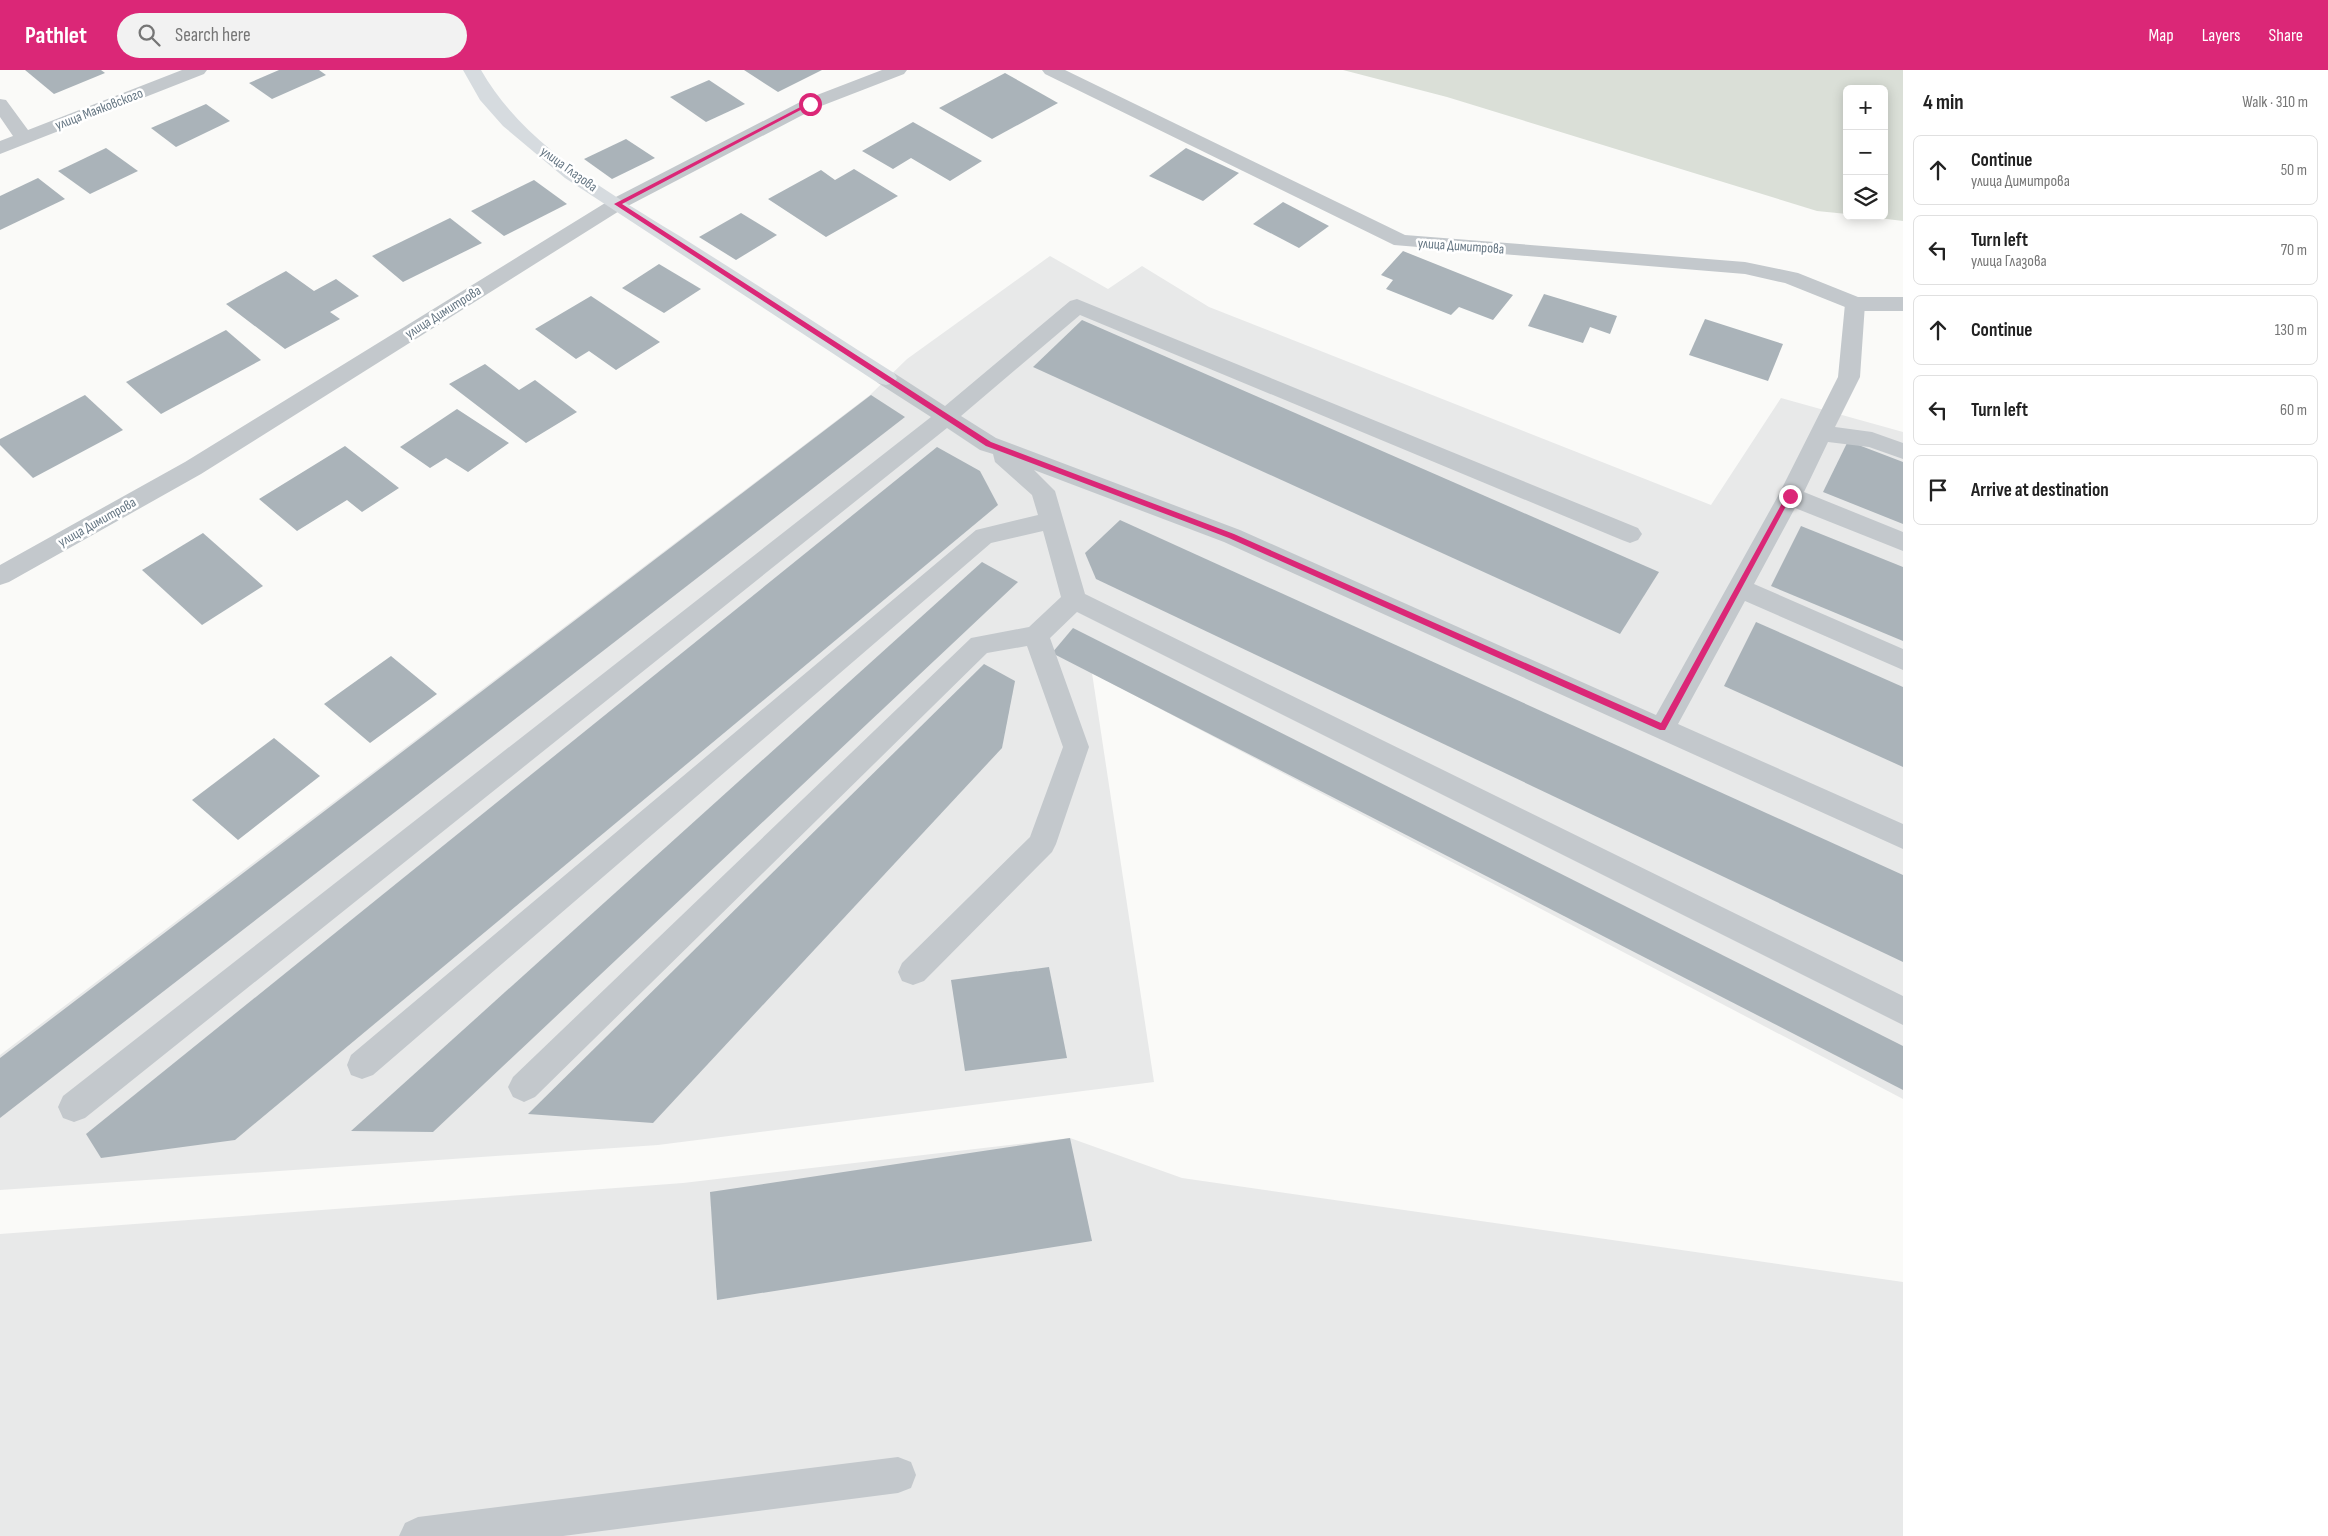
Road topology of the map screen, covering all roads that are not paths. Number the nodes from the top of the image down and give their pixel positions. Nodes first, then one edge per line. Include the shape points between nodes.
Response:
1 (198, 70) edge
2 (472, 70) edge
3 (898, 70) edge
4 (1051, 70) edge
5 (0, 104) edge
6 (24, 138) junction
7 (0, 148) edge
8 (617, 204) junction
9 (1854, 304) junction
10 (1903, 304) edge
11 (886, 378) joint
12 (946, 417) junction
13 (1821, 433) junction
14 (988, 444) junction
15 (1903, 451) edge
16 (1790, 496) junction
17 (1051, 521) junction
18 (1630, 534) dead end
19 (1903, 542) edge
20 (0, 576) edge
21 (1739, 588) junction
22 (1074, 600) junction
23 (1036, 635) junction
24 (1903, 660) edge
25 (1662, 728) junction
26 (1903, 837) edge
27 (913, 972) dead end
28 (1903, 1011) edge
29 (362, 1066) dead end
30 (524, 1087) dead end
31 (74, 1107) dead end
32 (898, 1475) dead end
33 (418, 1536) edge

1 - 6 street, улица Маяковского
2 - 8 street, улица Глазова via 499,112 543,152
3 - 8 street, улица Димитрова via 810,104
4 - 9 street, улица Димитрова via 1401,241 1744,268 1790,278
5 - 6 street
6 - 7 street, улица Маяковского
8 - 11 street, улица Глазова
8 - 20 street, улица Димитрова via 193,468
9 - 10 street, улица Димитрова
9 - 13 street via 1849,377
11 - 12 street
12 - 14 street
12 - 18 street via 1077,306
12 - 31 street
13 - 15 street via 1872,440
13 - 16 street
14 - 17 street via 1043,491
14 - 25 street via 1232,536
16 - 19 street
16 - 21 street
17 - 22 street
17 - 29 street via 984,536
21 - 24 street
21 - 25 street
22 - 23 street
22 - 28 street
23 - 27 street via 1076,747 1042,844
23 - 30 street via 980,645
25 - 26 street
32 - 33 street

